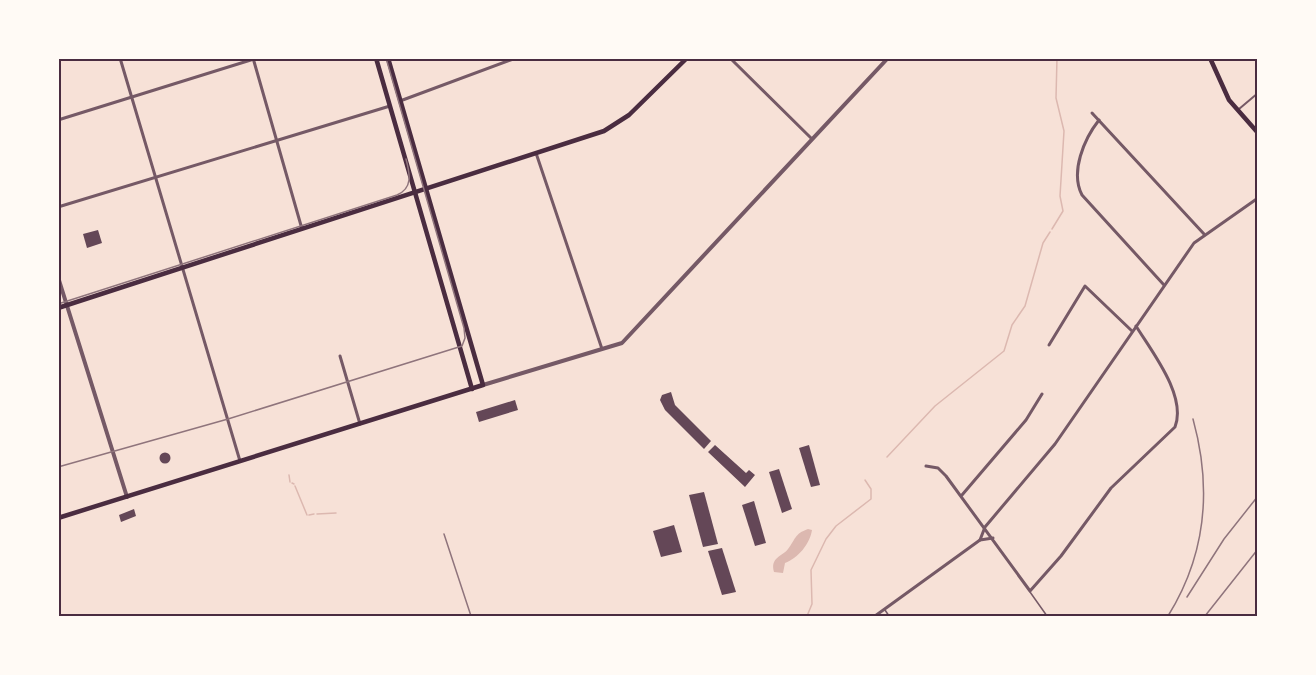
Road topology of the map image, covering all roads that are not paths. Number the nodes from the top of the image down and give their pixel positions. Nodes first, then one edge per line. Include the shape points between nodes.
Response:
1 (120, 58) edge
2 (376, 58) edge
3 (388, 58) edge
4 (516, 58) edge
5 (687, 58) edge
6 (730, 58) edge
7 (888, 58) edge
8 (254, 59) edge
9 (1210, 59) edge
10 (1257, 93) edge
11 (131, 97) junction
12 (400, 101) junction
13 (390, 106) junction
14 (1237, 111) junction
15 (1092, 113) dead end
16 (58, 120) edge
17 (1099, 120) junction
18 (1257, 134) edge
19 (812, 139) junction
20 (277, 140) junction
21 (536, 153) junction
22 (154, 178) junction
23 (425, 188) junction
24 (415, 193) junction
25 (1257, 198) edge
26 (58, 207) edge
27 (302, 229) junction
28 (1204, 234) junction
29 (181, 268) junction
30 (58, 277) edge
31 (1164, 285) junction
32 (67, 305) junction
33 (58, 308) edge
34 (1136, 326) junction
35 (1132, 331) junction
36 (1049, 345) dead end
37 (602, 349) junction
38 (340, 356) dead end
39 (483, 385) junction
40 (472, 389) junction
41 (1042, 394) dead end
42 (360, 424) junction
43 (240, 461) junction
44 (926, 466) dead end
45 (962, 495) junction
46 (127, 497) junction
47 (58, 518) edge
48 (985, 527) junction
49 (993, 538) junction
50 (980, 540) junction
51 (1030, 591) junction
52 (884, 610) junction
53 (874, 616) edge
54 (889, 616) edge
55 (1047, 616) edge

1 - 11 street
2 - 13 main road
3 - 12 main road
4 - 12 street
5 - 21 main road via 612,127
6 - 19 street
7 - 19 street
8 - 11 street
8 - 20 street
9 - 14 main road
10 - 14 street
11 - 16 street
11 - 22 street
12 - 23 main road
13 - 20 street
13 - 24 main road
14 - 18 main road
15 - 17 street
17 - 28 street
17 - 31 street via 1084,146 1077,186
19 - 37 street via 622,343
20 - 22 street
20 - 27 street
21 - 23 main road
21 - 37 street
22 - 26 street
22 - 29 street
23 - 24 main road
23 - 39 main road
24 - 27 main road
24 - 40 main road
25 - 28 street
27 - 29 main road
28 - 31 street
29 - 32 main road
29 - 43 street
30 - 32 street
31 - 34 street
32 - 33 main road
32 - 46 street
34 - 35 street
34 - 51 street via 1171,386 1178,414 1175,427 1111,488
35 - 36 street via 1085,286
35 - 48 street via 1055,444
37 - 39 street
38 - 42 street
39 - 40 main road
40 - 42 main road
41 - 45 street via 1019,428
42 - 43 main road
43 - 46 main road
44 - 45 street via 938,468
45 - 48 street
46 - 47 main road
48 - 49 street
48 - 50 street
49 - 50 street
49 - 51 street
50 - 52 street
51 - 55 lane
52 - 53 street
52 - 54 lane

